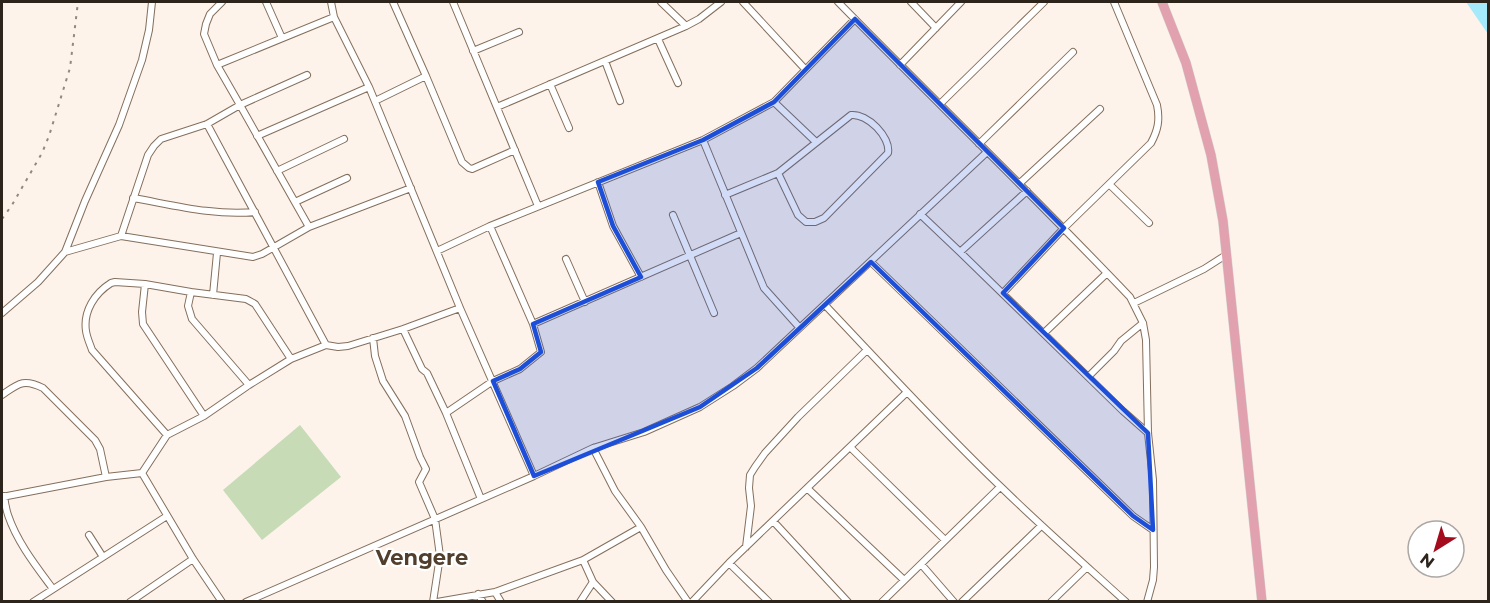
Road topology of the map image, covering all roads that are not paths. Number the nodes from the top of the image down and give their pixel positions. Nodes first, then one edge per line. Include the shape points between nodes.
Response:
1 (152, 2) edge
2 (222, 2) edge
3 (266, 2) edge
4 (332, 2) edge
5 (393, 2) edge
6 (453, 2) edge
7 (661, 2) edge
8 (721, 2) edge
9 (742, 2) edge
10 (838, 2) edge
11 (911, 2) edge
12 (961, 2) edge
13 (1044, 2) edge
14 (1114, 2) edge
15 (1162, 2) edge
16 (334, 17) junction
17 (855, 19) junction
18 (686, 26) junction
19 (936, 28) junction
20 (519, 32) dead end
21 (282, 39) junction
22 (658, 39) junction
23 (473, 51) junction
24 (1072, 52) dead end
25 (605, 61) junction
26 (218, 65) junction
27 (900, 65) junction
28 (805, 69) junction
29 (307, 75) dead end
30 (426, 76) junction
31 (678, 83) dead end
32 (550, 84) junction
33 (369, 87) junction
34 (375, 101) junction
35 (620, 101) dead end
36 (774, 102) junction
37 (940, 104) junction
38 (240, 105) junction
39 (497, 107) junction
40 (1100, 109) dead end
41 (207, 124) junction
42 (570, 128) dead end
43 (257, 136) junction
44 (344, 139) dead end
45 (703, 140) junction
46 (816, 142) junction
47 (979, 144) junction
48 (515, 150) junction
49 (987, 152) junction
50 (277, 171) junction
51 (778, 173) junction
52 (347, 178) dead end
53 (598, 182) junction
54 (1020, 183) junction
55 (1109, 184) junction
56 (411, 188) junction
57 (1027, 191) junction
58 (725, 195) junction
59 (134, 198) junction
60 (295, 202) junction
61 (538, 206) junction
62 (255, 212) junction
63 (920, 214) junction
64 (673, 215) dead end
65 (1149, 223) dead end
66 (490, 226) junction
67 (309, 227) junction
68 (1064, 228) junction
69 (741, 233) junction
70 (121, 237) junction
71 (274, 247) junction
72 (437, 251) junction
73 (64, 252) junction
74 (960, 252) junction
75 (217, 253) junction
76 (1226, 255) junction
77 (690, 256) junction
78 (566, 259) dead end
79 (871, 262) junction
80 (1107, 273) junction
81 (641, 277) junction
82 (146, 284) junction
83 (191, 292) junction
84 (1003, 293) junction
85 (213, 295) junction
86 (585, 302) junction
87 (1134, 303) junction
88 (825, 305) junction
89 (460, 308) junction
90 (2, 313) edge
91 (714, 313) dead end
92 (1143, 323) junction
93 (533, 324) junction
94 (799, 327) junction
95 (403, 329) junction
96 (1044, 333) junction
97 (373, 338) junction
98 (326, 345) junction
99 (867, 350) junction
100 (291, 359) junction
101 (1088, 377) junction
102 (493, 381) junction
103 (249, 385) junction
104 (906, 393) junction
105 (2, 395) edge
106 (446, 413) junction
107 (204, 416) junction
108 (1148, 433) junction
109 (167, 435) junction
110 (850, 447) junction
111 (593, 448) junction
112 (142, 473) junction
113 (534, 476) junction
114 (106, 477) junction
115 (1000, 487) junction
116 (807, 488) junction
117 (3, 497) edge
118 (481, 499) junction
119 (167, 516) junction
120 (435, 519) junction
121 (773, 521) junction
122 (1041, 526) junction
123 (641, 527) junction
124 (1153, 530) junction
125 (89, 535) dead end
126 (945, 540) junction
127 (746, 547) junction
128 (103, 557) junction
129 (193, 559) junction
130 (583, 560) junction
131 (729, 563) junction
132 (921, 564) junction
133 (1087, 567) junction
134 (904, 580) junction
135 (592, 582) junction
136 (52, 589) junction
137 (495, 592) junction
138 (478, 594) junction
139 (33, 602) edge
140 (130, 602) edge
141 (222, 602) edge
142 (246, 602) edge
143 (435, 602) edge
144 (483, 602) edge
145 (501, 602) edge
146 (580, 602) edge
147 (612, 602) edge
148 (690, 602) edge
149 (769, 602) edge
150 (848, 602) edge
151 (882, 602) edge
152 (954, 602) edge
153 (962, 602) edge
154 (1051, 602) edge
155 (1126, 602) edge
156 (1147, 602) edge
157 (1262, 602) edge

1 - 73 street via 142,60 119,125
2 - 26 street via 210,14 204,34
3 - 21 street
4 - 16 street
5 - 30 street
6 - 23 street
7 - 18 street
8 - 18 street
9 - 28 street
10 - 17 street
11 - 19 street
12 - 19 street
13 - 37 street
14 - 55 street via 1159,114 1158,130 1151,143
15 - 76 main road via 1186,63 1211,155
16 - 21 street
16 - 33 street
17 - 27 street
17 - 28 street
18 - 22 street
19 - 27 street
20 - 23 street
21 - 26 street
22 - 25 street
22 - 31 street
23 - 39 street
24 - 47 street
25 - 32 street
25 - 35 street
26 - 38 street
27 - 37 street
28 - 36 street
29 - 38 street
30 - 34 street
30 - 48 street via 465,165 472,169
32 - 39 street
32 - 42 street
33 - 34 street
33 - 43 street
34 - 56 street
36 - 45 street
36 - 46 street
37 - 47 street
38 - 41 street
38 - 43 street
39 - 48 street
40 - 54 street
41 - 59 street via 161,139 154,146 147,155
41 - 62 street
43 - 50 street
44 - 50 street
45 - 53 street
45 - 58 street
46 - 51 street
46 - 51 street via 857,114 873,124 889,147 888,153 825,218 815,222 806,222 798,215
47 - 49 street
48 - 61 street
49 - 54 street
49 - 63 street
50 - 60 street
51 - 58 street
52 - 60 street
53 - 61 street
53 - 81 street via 613,225
54 - 57 street
55 - 65 street
55 - 68 street
56 - 67 street
56 - 72 street
57 - 68 street
57 - 74 street
58 - 69 street
59 - 62 street via 217,212
59 - 70 street
60 - 67 street
61 - 66 street
62 - 71 street
63 - 74 street
63 - 79 street
64 - 77 street
66 - 72 street
66 - 93 street
67 - 71 street
68 - 80 street
68 - 84 street
69 - 77 street
69 - 94 street via 764,288
70 - 73 street
70 - 75 street
71 - 75 street via 253,257
71 - 98 street
72 - 89 street
73 - 90 street via 38,282
74 - 84 street
75 - 85 street
76 - 87 street
76 - 157 main road
77 - 81 street
77 - 91 street
78 - 86 street
79 - 88 street
79 - 124 street via 1132,516
80 - 87 street
80 - 96 street
81 - 86 street
82 - 83 street
82 - 107 street via 143,324
82 - 109 street via 115,282 106,286 94,297 87,334 92,350
83 - 85 street
83 - 103 street via 188,306 192,319
84 - 96 street
85 - 100 street via 246,298 255,304
86 - 93 street
87 - 92 street
88 - 94 street
88 - 99 street
89 - 95 street
89 - 102 street
92 - 101 street
92 - 108 street
93 - 102 street via 541,352 520,369
94 - 111 street via 757,368 700,407 644,432
95 - 97 street
95 - 106 street
96 - 101 street
97 - 98 street via 348,346
97 - 120 street via 383,381 405,416 426,469 419,482
98 - 100 street
99 - 104 street
99 - 127 street via 798,417 750,475
100 - 103 street
101 - 108 street
102 - 106 street
102 - 113 street
103 - 107 street
104 - 110 street
104 - 115 street
105 - 114 street via 19,383 43,388 95,440
106 - 118 street
107 - 109 street
108 - 124 street
109 - 112 street
110 - 116 street
110 - 126 street
111 - 113 street
111 - 123 street via 615,491
112 - 114 street
112 - 119 street
113 - 118 street
114 - 117 street
115 - 122 street
115 - 126 street
116 - 121 street
116 - 134 street
117 - 136 street via 25,549
118 - 120 street
119 - 128 street
119 - 129 street
120 - 142 street
120 - 143 street via 440,556
121 - 127 street
121 - 150 street
122 - 133 street
122 - 153 street
123 - 130 street
123 - 148 street
124 - 156 street via 1153,580
125 - 128 street
126 - 132 street
127 - 131 street
128 - 136 street
129 - 140 street
129 - 141 street
130 - 135 street
130 - 137 street
131 - 148 street
131 - 149 street
132 - 134 street
132 - 152 street
133 - 154 street
133 - 155 street
134 - 151 street
135 - 146 street
135 - 147 street
136 - 139 street
137 - 138 street
137 - 145 street
138 - 143 street
138 - 144 street

